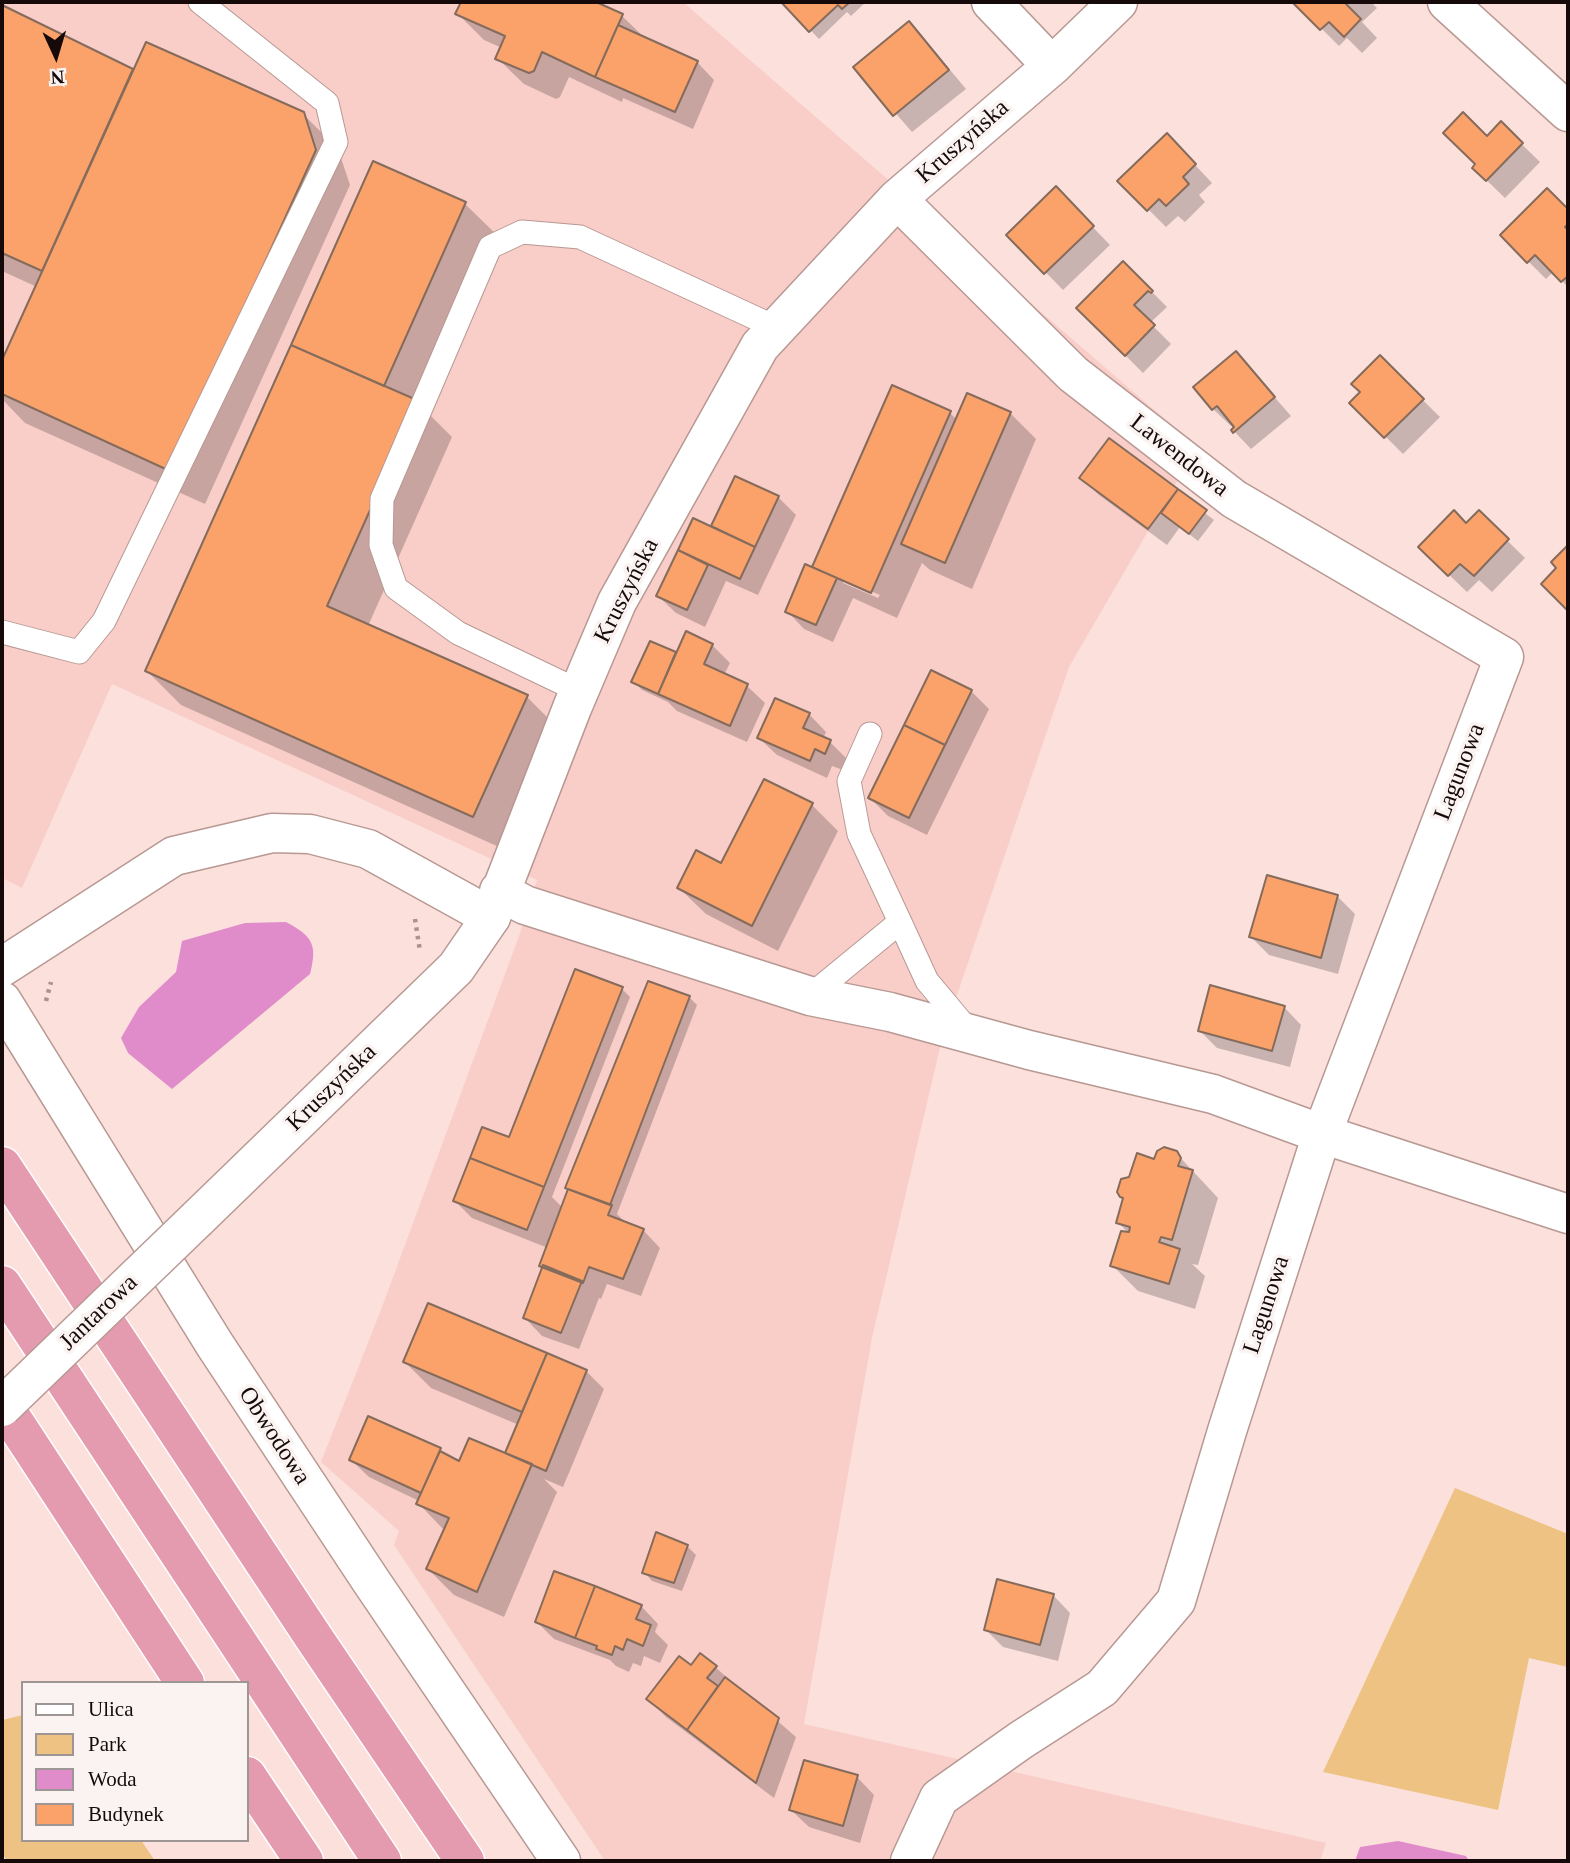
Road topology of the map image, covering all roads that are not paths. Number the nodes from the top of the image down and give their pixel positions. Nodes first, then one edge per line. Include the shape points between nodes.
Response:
1 (200, 2) edge
2 (991, 2) edge
3 (1118, 2) edge
4 (1447, 2) edge
5 (1052, 66) junction
6 (1568, 112) edge
7 (897, 199) junction
8 (777, 328) junction
9 (2, 632) edge
10 (1504, 657) joint
11 (579, 691) junction
12 (870, 734) dead end
13 (495, 904) junction
14 (900, 922) junction
15 (2, 967) edge
16 (810, 996) junction
17 (2, 1001) edge
18 (971, 1035) junction
19 (1322, 1134) junction
20 (2, 1166) edge
21 (1568, 1213) edge
22 (197, 1219) joint
23 (2, 1285) edge
24 (2, 1405) edge
25 (184, 1681) edge
26 (248, 1777) edge
27 (304, 1861) edge
28 (382, 1861) edge
29 (466, 1861) edge
30 (561, 1861) edge
31 (909, 1861) edge

1 - 9 lane via 327,103 336,142 104,621 79,652
2 - 5 street
3 - 5 street, Kruszyńska
4 - 6 street
5 - 7 street, Kruszyńska
7 - 8 street, Kruszyńska
7 - 10 street, Lawendowa via 1073,374 1234,499
8 - 11 street, Kruszyńska via 760,346 617,602
8 - 11 lane via 580,237 522,232 490,247 382,499 381,545 396,588 458,633
10 - 19 street, Lagunowa
11 - 13 street, Kruszyńska
12 - 14 lane via 849,781 859,834
13 - 15 street via 368,849 310,834 272,833 174,856
13 - 16 street via 525,905
13 - 22 street, Kruszyńska via 456,968
14 - 16 lane
14 - 18 lane via 927,981
16 - 18 street
17 - 30 street, Obwodowa via 215,1345
18 - 19 street via 1213,1094
19 - 21 street
19 - 31 street, Lagunowa via 1177,1601 1102,1688 939,1798
20 - 29 highway
22 - 24 street, Jantarowa, bridge
23 - 28 highway
24 - 25 highway
26 - 27 highway

